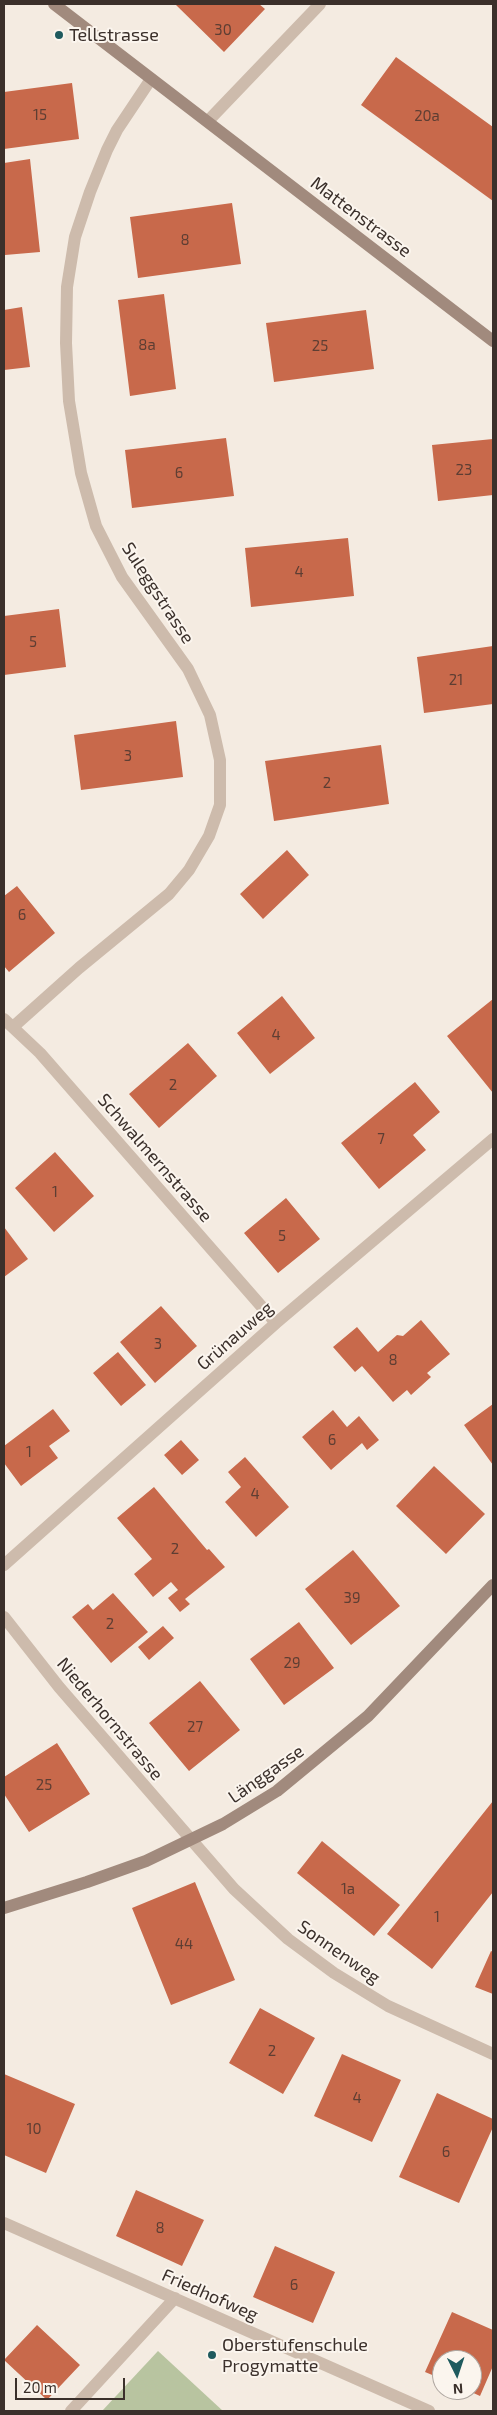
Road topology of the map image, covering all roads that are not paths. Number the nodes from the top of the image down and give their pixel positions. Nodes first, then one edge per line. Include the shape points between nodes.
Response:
1 (54, 4) edge
2 (320, 4) edge
3 (152, 79) junction
4 (208, 121) junction
5 (493, 341) edge
6 (8, 1023) edge
7 (493, 1139) edge
8 (276, 1323) junction
9 (4, 1565) edge
10 (493, 1585) edge
11 (4, 1617) edge
12 (192, 1840) junction
13 (4, 1908) edge
14 (493, 2054) edge
15 (4, 2223) edge
16 (174, 2298) junction
17 (71, 2411) edge
18 (429, 2411) edge

1 - 3 street, Mattenstrasse
2 - 4 street
3 - 4 street, Mattenstrasse
3 - 6 street, Suleggstrasse via 107,150 75,237 67,287 69,401 81,473 96,526 122,577 188,669 210,715 220,760 220,805 209,836 169,894
4 - 5 street, Mattenstrasse
6 - 8 street, Schwalmernstrasse via 46,1059
7 - 8 street, Grünauweg
8 - 9 street, Grünauweg
10 - 12 street, Länggasse via 394,1691 340,1740 277,1791
11 - 12 street, Niederhornstrasse via 59,1687
12 - 13 street, Länggasse via 146,1861
12 - 14 street, Sonnenweg via 234,1889 288,1939 334,1973 388,2006
15 - 16 street, Friedhofweg
16 - 17 street
16 - 18 street, Friedhofweg

